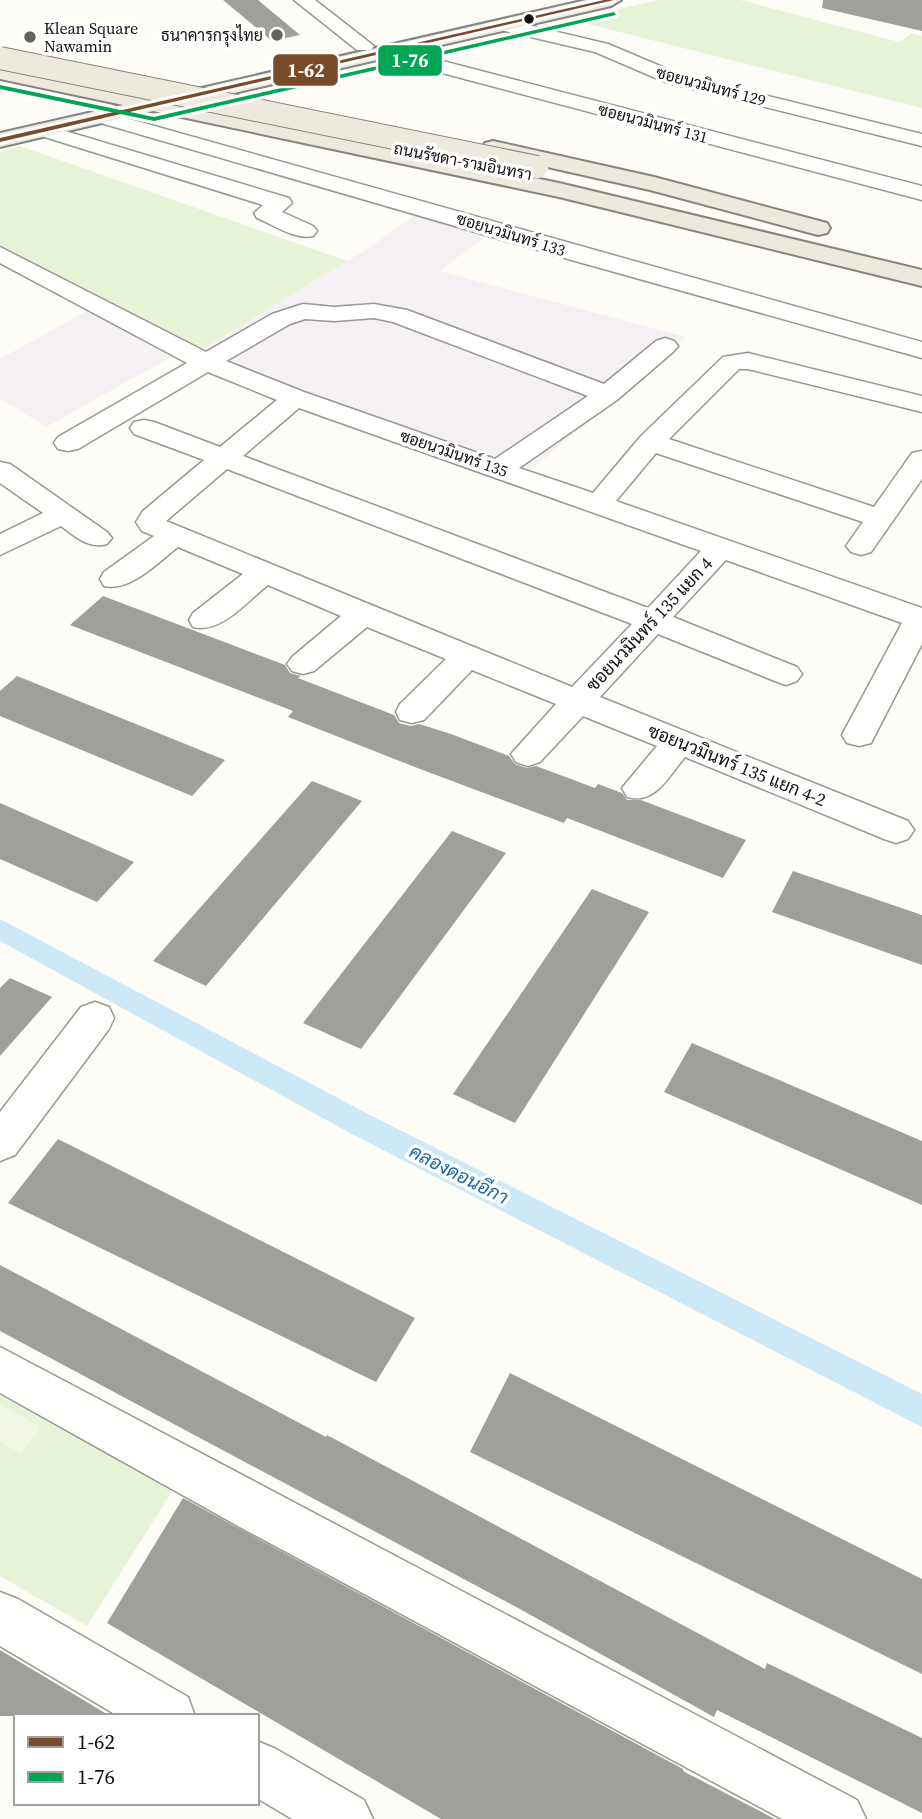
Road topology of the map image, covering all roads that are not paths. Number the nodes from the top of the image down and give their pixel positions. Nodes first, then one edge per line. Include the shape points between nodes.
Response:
1 (303, 0) edge
2 (564, 0) edge
3 (611, 0) edge
4 (503, 24) junction
5 (364, 46) junction
6 (385, 52) junction
7 (2, 58) edge
8 (0, 73) edge
9 (464, 73) junction
10 (181, 86) junction
11 (443, 87) dead end
12 (209, 88) junction
13 (526, 89) junction
14 (261, 96) junction
15 (125, 99) junction
16 (152, 105) junction
17 (90, 106) junction
18 (500, 106) dead end
19 (593, 107) junction
20 (238, 122) junction
21 (570, 122) dead end
22 (657, 124) junction
23 (0, 127) edge
24 (42, 130) junction
25 (636, 138) dead end
26 (0, 140) edge
27 (922, 141) edge
28 (800, 161) junction
29 (779, 180) dead end
30 (876, 181) junction
31 (922, 193) edge
32 (856, 197) dead end
33 (305, 231) dead end
34 (0, 254) edge
35 (921, 268) edge
36 (665, 346) dead end
37 (922, 349) edge
38 (205, 362) junction
39 (608, 394) junction
40 (917, 395) edge
41 (296, 398) junction
42 (144, 428) dead end
43 (651, 442) junction
44 (68, 443) dead end
45 (225, 459) junction
46 (922, 459) edge
47 (499, 469) junction
48 (0, 470) edge
49 (598, 505) junction
50 (63, 514) junction
51 (879, 518) junction
52 (175, 535) junction
53 (97, 538) dead end
54 (0, 546) edge
55 (861, 546) dead end
56 (719, 550) junction
57 (264, 573) junction
58 (115, 579) dead end
59 (363, 614) junction
60 (921, 619) edge
61 (204, 620) dead end
62 (651, 620) junction
63 (469, 655) junction
64 (303, 664) dead end
65 (786, 674) dead end
66 (579, 699) junction
67 (412, 712) dead end
68 (859, 735) dead end
69 (680, 741) junction
70 (528, 754) dead end
71 (639, 788) dead end
72 (896, 830) dead end
73 (95, 1018) dead end
74 (0, 1143) edge
75 (0, 1370) edge
76 (0, 1617) edge
77 (166, 1714) edge
78 (259, 1769) edge
79 (345, 1819) edge
80 (838, 1819) edge

1 - 5 street
2 - 5 main road
3 - 4 main road
4 - 6 main road
4 - 27 street, ซอยนวมินทร์ 129 via 601,48 672,78
5 - 12 main road
6 - 9 street, ซอยนวมินทร์ 131
6 - 14 main road
7 - 10 main road, ถนนรัชดา-รามอินทรา
7 - 35 main road, ถนนรัชดา-รามอินทรา via 533,170 783,237
8 - 17 main road
9 - 11 street
9 - 13 street, ซอยนวมินทร์ 131
10 - 12 main road, ถนนรัชดา-รามอินทรา
10 - 15 main road
12 - 14 main road, ถนนรัชดา-รามอินทรา
12 - 16 main road
13 - 18 street
13 - 19 street, ซอยนวมินทร์ 131
14 - 20 main road via 237,111 233,118
14 - 35 main road, ถนนรัชดา-รามอินทรา via 641,181 849,237
15 - 16 main road, ถนนรัชดา-รามอินทรา
15 - 17 main road
16 - 17 main road
16 - 20 main road, ถนนรัชดา-รามอินทรา
17 - 23 main road
17 - 24 main road
17 - 37 street, ซอยนวมินทร์ 133 via 583,256
19 - 21 street
19 - 22 street, ซอยนวมินทร์ 131
20 - 35 main road, ถนนรัชดา-รามอินทรา
22 - 25 street
22 - 28 street, ซอยนวมินทร์ 131
24 - 26 main road
24 - 33 street via 281,203 265,213
28 - 29 street
28 - 30 street, ซอยนวมินทร์ 131
30 - 31 street, ซอยนวมินทร์ 131
30 - 32 street
34 - 38 street, ซอยนวมินทร์ 135
36 - 39 street
38 - 39 street via 295,312 384,311
38 - 41 street, ซอยนวมินทร์ 135
38 - 44 street
39 - 47 street
40 - 43 street via 736,361
41 - 45 street
41 - 47 street, ซอยนวมินทร์ 135
42 - 45 street
43 - 49 street
43 - 51 street
45 - 52 street, ซอยนวมินทร์ 135 แยก 4-2 via 153,517 152,525
45 - 62 street
46 - 51 street
47 - 49 street, ซอยนวมินทร์ 135
48 - 50 street
49 - 56 street, ซอยนวมินทร์ 135
50 - 53 street
50 - 54 street
51 - 55 street
52 - 57 street, ซอยนวมินทร์ 135 แยก 4-2
52 - 58 street
56 - 60 street, ซอยนวมินทร์ 135
56 - 62 street, ซอยนวมินทร์ 135 แยก 4
57 - 59 street, ซอยนวมินทร์ 135 แยก 4-2
57 - 61 street
59 - 63 street, ซอยนวมินทร์ 135 แยก 4-2
59 - 64 street
60 - 68 street
62 - 65 street
62 - 66 street, ซอยนวมินทร์ 135 แยก 4
63 - 66 street, ซอยนวมินทร์ 135 แยก 4-2
63 - 67 street
66 - 69 street, ซอยนวมินทร์ 135 แยก 4-2
66 - 70 street, ซอยนวมินทร์ 135 แยก 4
69 - 71 street
69 - 72 street, ซอยนวมินทร์ 135 แยก 4-2
73 - 74 street
75 - 80 street
76 - 77 street
78 - 79 street

